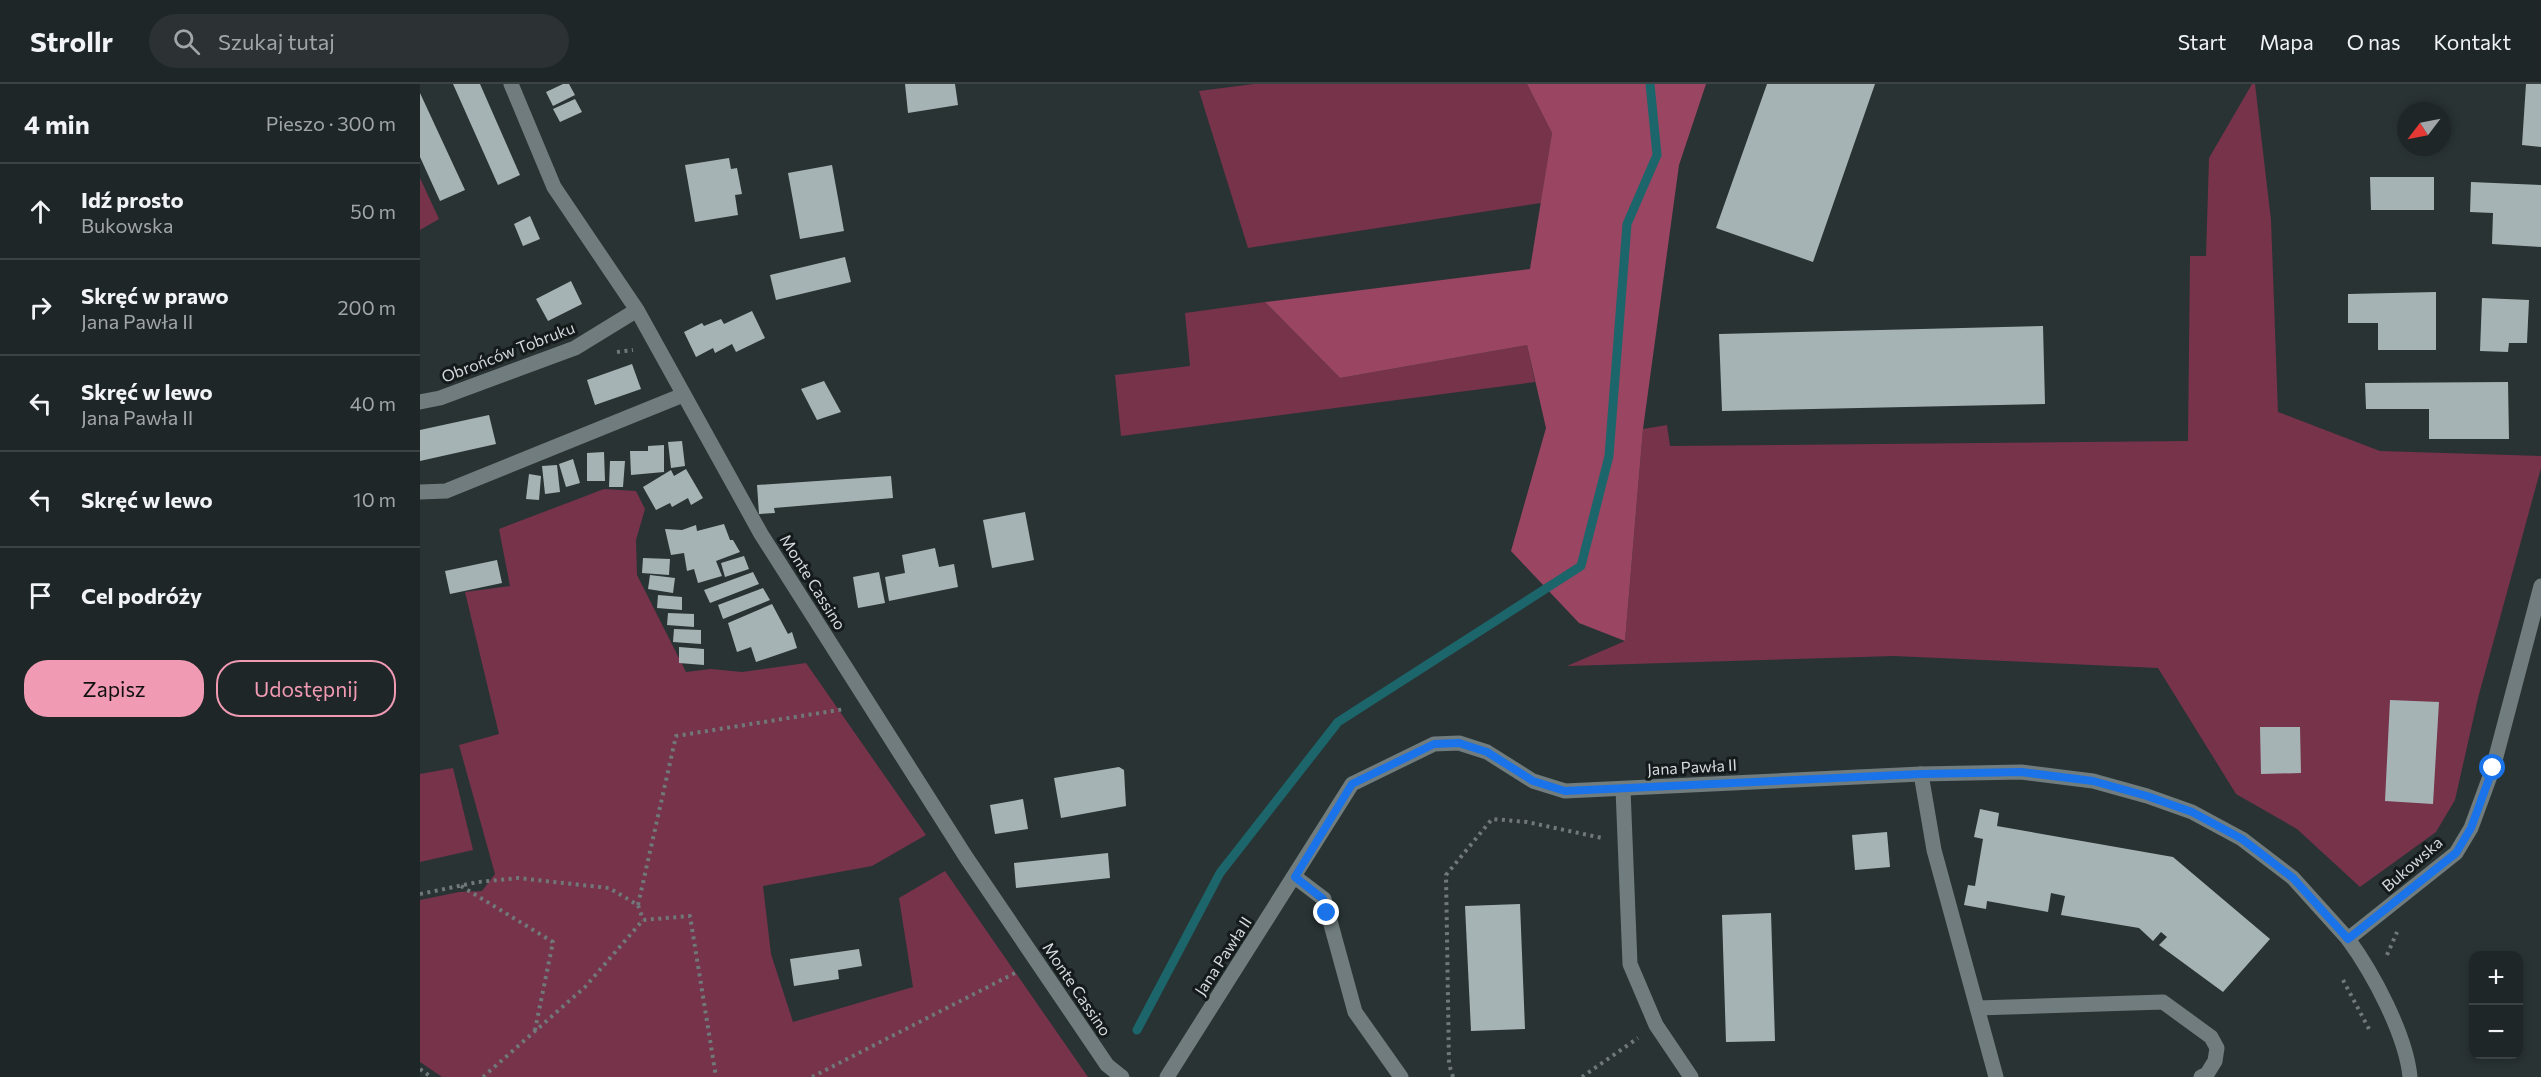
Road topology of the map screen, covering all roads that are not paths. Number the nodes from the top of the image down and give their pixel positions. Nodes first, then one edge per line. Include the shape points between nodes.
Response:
1 (511, 84) edge
2 (638, 310) junction
3 (683, 395) junction
4 (420, 402) edge
5 (420, 492) edge
6 (2541, 586) edge
7 (1921, 774) junction
8 (1623, 789) junction
9 (1295, 877) junction
10 (2348, 939) junction
11 (1977, 1008) junction
12 (1122, 1077) edge
13 (1167, 1077) edge
14 (1401, 1077) edge
15 (1691, 1077) edge
16 (1996, 1077) edge
17 (2200, 1077) edge
18 (2410, 1077) edge

1 - 2 street, Monte Cassino via 554,187
2 - 3 street, Monte Cassino
2 - 4 street, Obrońców Tobruku via 575,348
3 - 5 street via 446,491
3 - 12 street, Monte Cassino via 761,534 966,857 1107,1065
6 - 10 street, Bukowska via 2493,768 2471,828 2456,853
7 - 8 street, Jana Pawła II
7 - 10 street, Jana Pawła II via 2021,772 2093,781 2192,812 2242,839 2293,878
7 - 11 street via 1934,850
8 - 9 street, Jana Pawła II via 1565,791 1533,781 1487,752 1459,743 1434,744 1352,784
8 - 15 street via 1630,964 1656,1025
9 - 13 street, Jana Pawła II
9 - 14 street via 1323,899 1354,1012
10 - 18 street via 2382,996
11 - 16 street
11 - 17 street via 2163,1002 2211,1037 2217,1048 2215,1060

